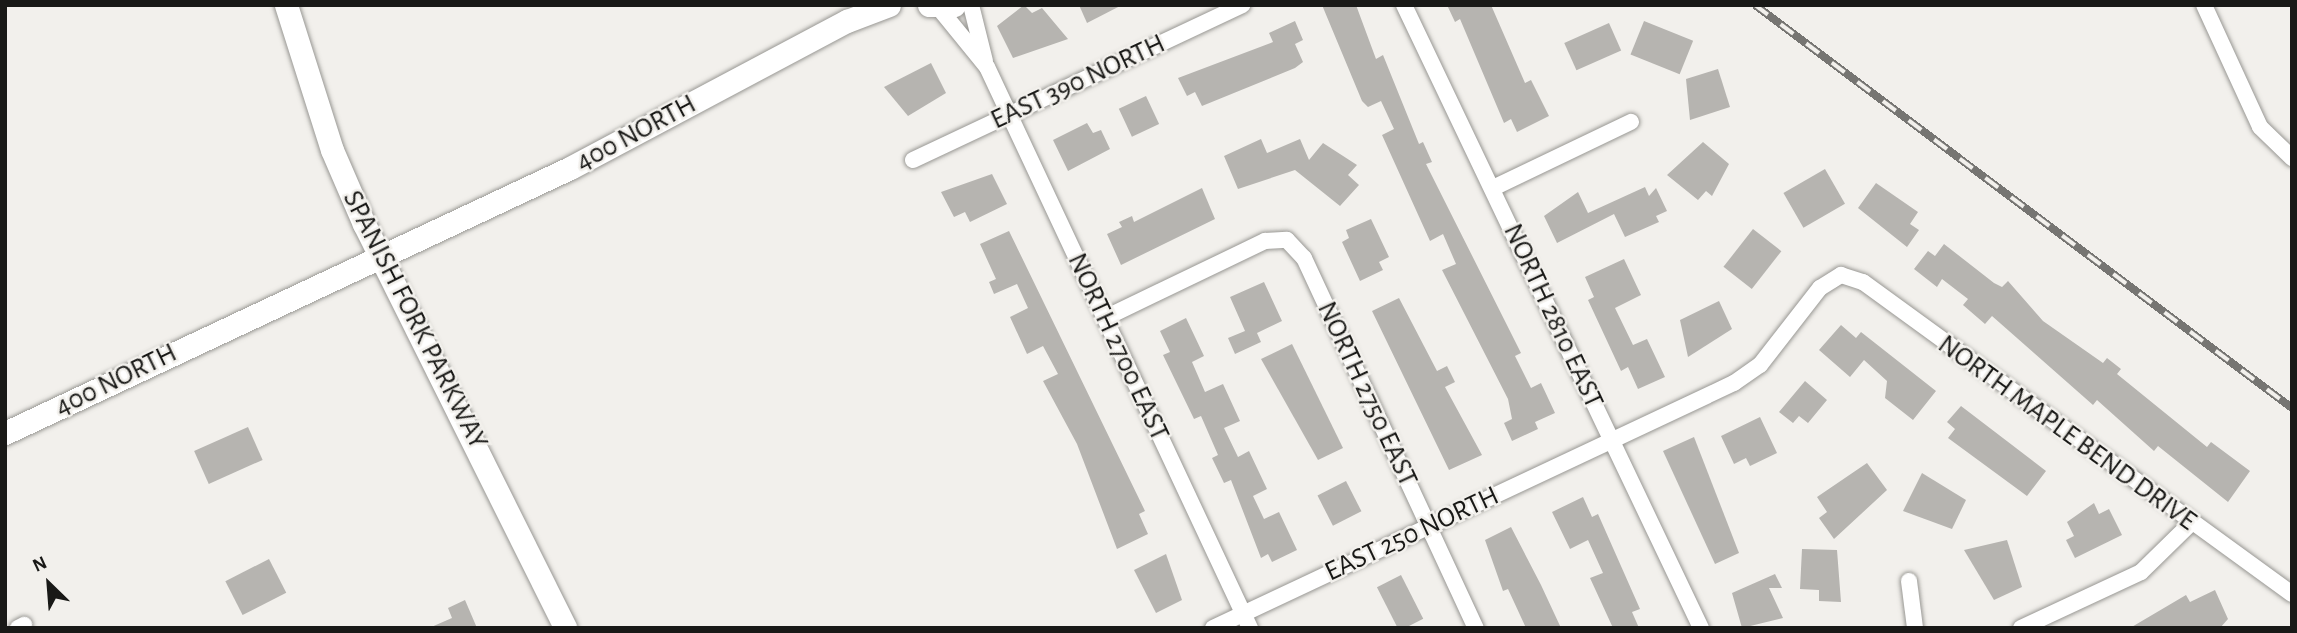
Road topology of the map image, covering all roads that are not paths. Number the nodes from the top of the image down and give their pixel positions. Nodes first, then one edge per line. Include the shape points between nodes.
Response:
1 (286, 5) edge
2 (843, 5) edge
3 (889, 5) edge
4 (971, 5) edge
5 (1242, 5) edge
6 (1404, 5) edge
7 (2204, 5) edge
8 (936, 6) edge
9 (987, 67) junction
10 (1009, 114) junction
11 (1631, 122) dead end
12 (2288, 157) edge
13 (913, 160) dead end
14 (1493, 188) junction
15 (379, 254) junction
16 (1841, 275) joint
17 (1105, 318) junction
18 (5, 433) edge
19 (1611, 440) junction
20 (2190, 524) junction
21 (1428, 527) junction
22 (1909, 581) dead end
23 (2292, 594) edge
24 (1247, 621) edge
25 (565, 628) edge
26 (1213, 628) edge
27 (1476, 628) edge
28 (1701, 628) edge
29 (1914, 628) edge
30 (2021, 628) edge

1 - 15 main road, SPANISH FORK PARKWAY via 332,150
2 - 15 main road, 400 NORTH via 412,227
3 - 15 main road, 400 NORTH via 847,21 570,168
4 - 9 street, NORTH 2700 EAST
5 - 10 street, EAST 390 NORTH
6 - 14 street, NORTH 2810 EAST
7 - 12 street via 2260,127
8 - 9 street, NORTH 2700 EAST
9 - 10 street, NORTH 2700 EAST
10 - 13 street, EAST 390 NORTH
10 - 17 street, NORTH 2700 EAST
11 - 14 street
14 - 19 street, NORTH 2810 EAST
15 - 18 main road, 400 NORTH
15 - 25 main road, SPANISH FORK PARKWAY
16 - 19 street, EAST 250 NORTH via 1820,288 1760,365
16 - 20 street, NORTH MAPLE BEND DRIVE via 1863,282
17 - 21 street, NORTH 2750 EAST via 1265,241 1287,240 1304,258
17 - 24 street, NORTH 2700 EAST
19 - 21 street, EAST 250 NORTH
19 - 28 street, NORTH 2810 EAST
20 - 23 street, NORTH MAPLE BEND DRIVE
20 - 30 street via 2141,572
21 - 24 street, EAST 250 NORTH
21 - 27 street, NORTH 2750 EAST
22 - 29 street
24 - 26 street, EAST 250 NORTH

